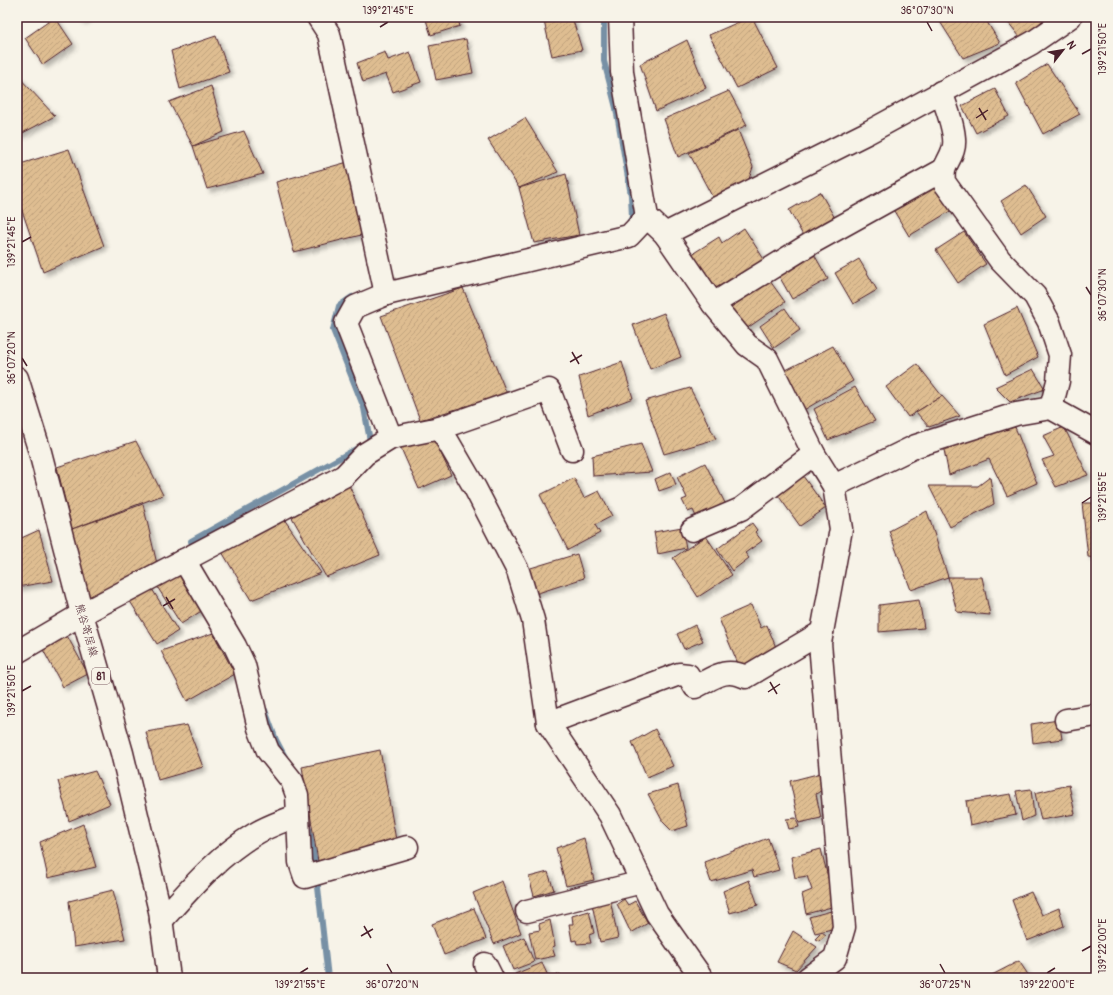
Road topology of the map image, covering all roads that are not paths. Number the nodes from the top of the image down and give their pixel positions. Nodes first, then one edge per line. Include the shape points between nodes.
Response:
1 (318, 17) edge
2 (620, 17) edge
3 (1070, 17) edge
4 (941, 92) junction
5 (943, 170) junction
6 (647, 218) junction
7 (665, 234) junction
8 (386, 294) junction
9 (713, 304) junction
10 (17, 378) edge
11 (1051, 408) junction
12 (440, 428) junction
13 (1096, 433) edge
14 (391, 438) junction
15 (572, 450) dead end
16 (814, 454) junction
17 (834, 486) junction
18 (692, 530) dead end
19 (185, 560) junction
20 (82, 614) junction
21 (822, 632) junction
22 (17, 652) edge
23 (1096, 715) edge
24 (1066, 720) dead end
25 (548, 723) junction
26 (298, 815) junction
27 (407, 847) dead end
28 (642, 882) junction
29 (526, 911) dead end
30 (161, 921) junction
31 (169, 978) edge
32 (702, 978) edge
33 (808, 978) edge

1 - 8 street via 330,34
2 - 6 street via 622,72
3 - 4 street via 1032,43
4 - 5 street via 952,122 954,149
4 - 7 street
5 - 9 street via 815,241
5 - 11 street via 944,182 1000,260 1035,296 1049,322 1060,355 1058,381
6 - 7 street
6 - 8 street via 630,236
7 - 9 street
8 - 14 street via 355,307 346,323
9 - 16 street via 747,345 767,359
10 - 20 street, 熊谷寄居線 / 81 via 40,452
11 - 13 street
11 - 17 street via 1016,414 916,446
12 - 14 street
12 - 15 street via 549,390
12 - 25 street via 476,488 518,571 533,620
14 - 19 street via 364,454 344,476
16 - 17 street
16 - 18 street via 741,509
17 - 21 street via 841,529
19 - 20 street
19 - 26 street via 244,665 259,728 268,751 292,780 297,795
20 - 22 street
20 - 30 street, 熊谷寄居線 / 81 via 122,752
21 - 25 street via 746,677 738,673 725,672 695,687 688,675 679,674
21 - 33 street via 820,643 844,927 835,958
23 - 24 street
25 - 28 street via 610,815
26 - 27 street via 300,862 305,877
26 - 30 street via 257,833 232,849
28 - 29 street
28 - 32 street via 658,914
30 - 31 street, 熊谷寄居線 / 81

